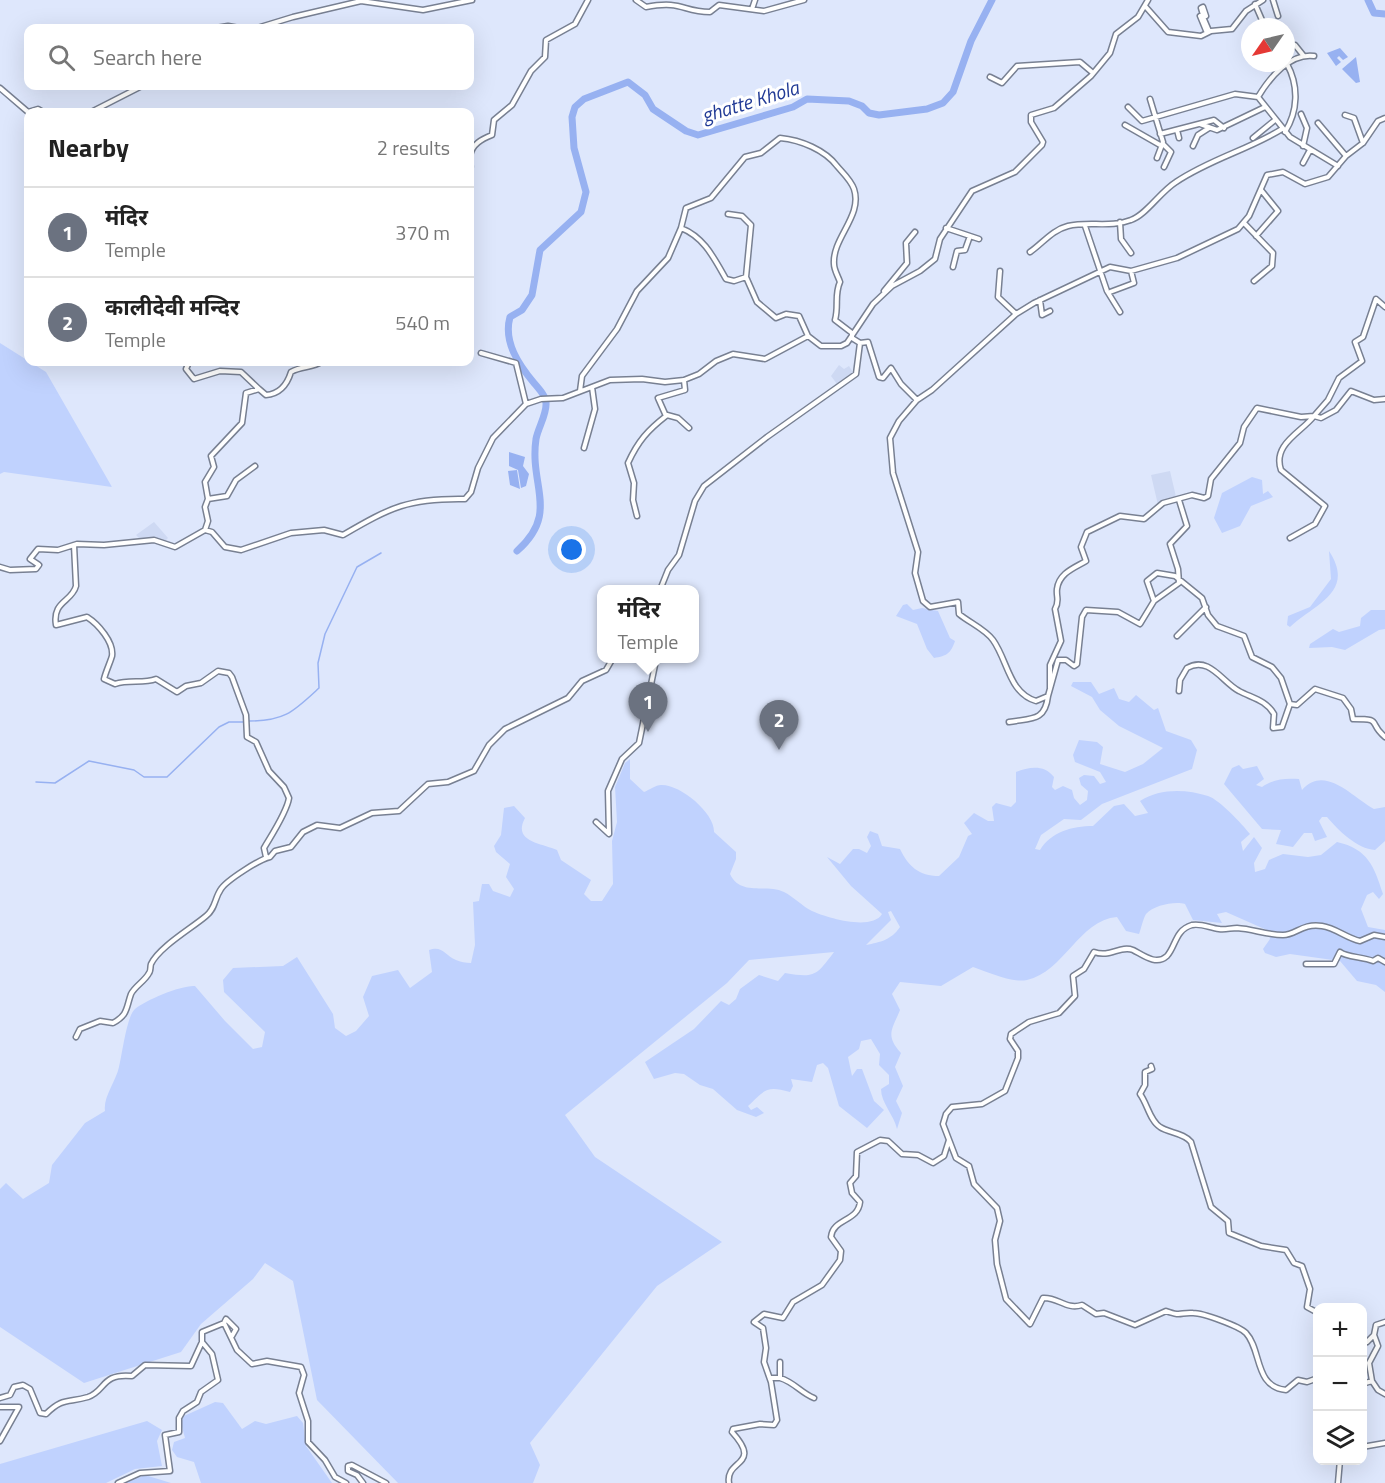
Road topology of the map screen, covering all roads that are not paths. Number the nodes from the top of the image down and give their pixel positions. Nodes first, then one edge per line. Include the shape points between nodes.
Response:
1 (472, 0) edge
2 (588, 0) edge
3 (636, 0) edge
4 (754, 0) edge
5 (804, 0) edge
6 (1148, 0) edge
7 (1263, 0) edge
8 (1273, 0) edge
9 (681, 1) edge
10 (1255, 4) junction
11 (1145, 6) junction
12 (752, 9) junction
13 (1278, 16) dead end
14 (1261, 18) edge
15 (269, 24) edge
16 (1208, 32) junction
17 (1295, 45) edge
18 (1303, 55) junction
19 (1314, 56) dead end
20 (1295, 60) edge
21 (1278, 72) edge
22 (1290, 72) edge
23 (1094, 73) junction
24 (990, 77) dead end
25 (0, 88) edge
26 (134, 90) edge
27 (1258, 97) junction
28 (1150, 99) dead end
29 (1128, 107) dead end
30 (1265, 107) junction
31 (24, 108) edge
32 (99, 108) edge
33 (1301, 114) dead end
34 (1345, 116) dead end
35 (1155, 118) junction
36 (1385, 118) edge
37 (1275, 120) junction
38 (1318, 123) dead end
39 (1200, 124) junction
40 (1125, 125) dead end
41 (1209, 128) junction
42 (1224, 128) junction
43 (1177, 130) junction
44 (1284, 130) junction
45 (1160, 134) junction
46 (1179, 138) dead end
47 (1253, 138) dead end
48 (1363, 143) junction
49 (1161, 145) junction
50 (1193, 146) dead end
51 (1303, 146) junction
52 (474, 147) edge
53 (1310, 150) junction
54 (1346, 156) junction
55 (1157, 158) dead end
56 (1303, 163) dead end
57 (1338, 166) junction
58 (1164, 167) dead end
59 (1261, 190) junction
60 (728, 214) dead end
61 (1120, 222) junction
62 (1244, 223) junction
63 (1085, 226) junction
64 (681, 228) junction
65 (946, 228) junction
66 (915, 232) dead end
67 (969, 236) junction
68 (1256, 236) junction
69 (979, 239) dead end
70 (1030, 252) dead end
71 (1131, 253) dead end
72 (953, 267) dead end
73 (1000, 271) dead end
74 (1131, 271) junction
75 (1100, 272) junction
76 (746, 277) junction
77 (1254, 281) dead end
78 (1110, 292) junction
79 (878, 299) junction
80 (1040, 300) junction
81 (1385, 307) edge
82 (1050, 311) dead end
83 (1120, 312) dead end
84 (1016, 314) junction
85 (808, 336) junction
86 (852, 338) junction
87 (860, 343) junction
88 (481, 353) dead end
89 (187, 366) edge
90 (300, 366) edge
91 (684, 380) junction
92 (592, 387) junction
93 (260, 390) junction
94 (580, 391) junction
95 (1385, 399) edge
96 (916, 400) junction
97 (526, 404) junction
98 (667, 415) junction
99 (1314, 416) junction
100 (688, 428) dead end
101 (584, 448) dead end
102 (255, 466) dead end
103 (208, 499) junction
104 (1179, 500) junction
105 (637, 516) dead end
106 (205, 530) junction
107 (1290, 538) dead end
108 (74, 545) junction
109 (0, 567) edge
110 (1178, 579) junction
111 (662, 585) edge
112 (1155, 602) junction
113 (1206, 607) junction
114 (1177, 636) dead end
115 (610, 663) edge
116 (646, 663) edge
117 (1179, 691) dead end
118 (1049, 694) junction
119 (1290, 704) junction
120 (1009, 722) dead end
121 (1385, 737) edge
122 (596, 822) dead end
123 (266, 858) junction
124 (1385, 937) edge
125 (1385, 962) edge
126 (1306, 964) dead end
127 (76, 1037) dead end
128 (1151, 1066) dead end
129 (948, 1135) junction
130 (1313, 1311) edge
131 (1385, 1322) edge
132 (1374, 1335) junction
133 (1367, 1341) edge
134 (202, 1342) junction
135 (780, 1362) dead end
136 (770, 1378) junction
137 (780, 1378) junction
138 (1313, 1381) edge
139 (1372, 1381) junction
140 (1367, 1382) edge
141 (1385, 1394) edge
142 (0, 1398) edge
143 (814, 1398) dead end
144 (0, 1407) edge
145 (0, 1441) edge
146 (1385, 1443) edge
147 (1367, 1446) edge
148 (1340, 1465) edge
149 (118, 1483) edge
150 (346, 1483) edge
151 (363, 1483) edge
152 (386, 1483) edge
153 (729, 1483) edge
154 (1338, 1483) edge

1 - 15 street via 423,10 361,1
2 - 52 street via 575,24 546,40 545,57 531,71 512,105 494,120 492,135 477,141
3 - 9 street via 646,7 662,0
4 - 12 street
5 - 12 street via 764,11
6 - 11 street
7 - 10 street
8 - 13 street
9 - 12 street via 700,12 710,12 719,4
10 - 14 street
10 - 16 street via 1232,28
11 - 16 street via 1168,32 1197,36
11 - 23 street via 1116,34 1110,53
16 - 16 street via 1203,17 1206,16 1203,7 1200,16
17 - 18 street
18 - 19 street
18 - 20 street
21 - 27 street
22 - 44 street via 1296,92 1294,115
23 - 24 street via 1080,62 1049,62 1017,66 1002,83
23 - 65 street via 1049,111 1031,115 1043,144 1015,172 972,191
25 - 31 street
26 - 32 street
27 - 30 street
27 - 35 street via 1235,94
28 - 35 street
29 - 35 street via 1142,122
30 - 37 street
30 - 42 street
33 - 51 street via 1307,128
34 - 48 street via 1354,118
35 - 45 street
36 - 48 street via 1378,121
37 - 44 street
37 - 47 street
38 - 54 street
39 - 41 street
39 - 42 street via 1214,120
39 - 43 street
40 - 49 street
41 - 42 street
41 - 50 street via 1198,135
43 - 45 street
43 - 46 street
44 - 51 street
44 - 61 street via 1210,161 1159,194 1132,220
45 - 49 street
48 - 54 street
49 - 55 street
49 - 58 street via 1172,152
51 - 53 street
53 - 56 street
53 - 57 street
54 - 57 street
57 - 59 street via 1328,177 1310,184 1299,183 1283,172 1271,173
59 - 62 street
59 - 68 street via 1278,211
60 - 76 street via 742,216 751,225
61 - 63 street
61 - 71 street via 1121,239
62 - 68 street
62 - 74 street via 1202,249
63 - 70 street via 1064,227
63 - 75 street
64 - 76 street via 696,234 726,279
64 - 86 street via 686,208 711,198 745,157 761,153 780,138 829,155 855,193 834,265 840,282 835,295 835,320 852,333
64 - 94 street via 668,258 638,291 617,329 582,376
65 - 67 street
65 - 79 street via 935,259
66 - 79 street via 906,243 907,263
67 - 69 street
67 - 72 street via 965,250 957,251
68 - 77 street via 1273,253 1273,264
73 - 84 street via 998,297
74 - 75 street via 1110,267
74 - 78 street via 1134,283
75 - 78 street
75 - 80 street
76 - 85 street via 765,311 776,318 786,314 799,316
78 - 83 street
79 - 86 street via 867,310
80 - 82 street via 1042,315
80 - 84 street
81 - 99 street via 1377,300 1363,337 1355,342 1362,361 1339,378
84 - 96 street
85 - 86 street via 820,346 841,346
85 - 91 street via 765,359 733,354
86 - 87 street
87 - 96 street via 868,342 879,377 883,378 891,368
87 - 111 street via 856,374 704,486 695,501 679,555
88 - 97 street via 516,363
89 - 93 street via 194,379 220,371 241,372
90 - 93 street via 275,394 266,395
91 - 92 street via 610,380
91 - 98 street via 685,390 658,398
92 - 94 street
92 - 101 street via 595,409
93 - 103 street via 246,393 242,423 211,456 214,467 205,482
94 - 97 street
95 - 99 street via 1374,400 1351,391 1336,410 1321,418
96 - 118 street via 890,438 893,473 918,552 915,573 923,601 930,607 958,602 959,614 993,640 1022,694 1036,701
97 - 106 street via 493,438 465,499 410,501 377,514 344,535 324,530 291,533 241,550 225,547 212,532
98 - 100 street via 676,417
98 - 105 street via 640,438 628,463
99 - 104 street via 1257,408 1244,427 1240,443 1211,479 1208,496 1192,495
99 - 107 street via 1285,441 1279,465 1285,476 1296,480 1326,506 1315,524
102 - 103 street via 236,480 227,496
103 - 106 street
104 - 110 street via 1187,526 1171,541
104 - 118 street via 1163,503 1144,519 1120,516 1087,532 1082,547 1086,561 1064,574 1057,589 1059,603 1055,609 1062,641 1050,665
106 - 108 street via 175,547 154,540
108 - 109 street via 58,550 38,549 30,559 39,565 36,569
108 - 123 street via 75,591 58,606 55,621 56,625 87,617 99,628 109,641 112,654 104,679 116,684 156,679 177,692 219,671 232,677 246,715 247,737 256,742 269,771 289,798 284,815 264,848
110 - 112 street via 1179,583
110 - 112 street via 1157,573 1150,577 1147,584
110 - 113 street via 1202,598
112 - 118 street via 1140,624 1118,612 1086,610 1077,664 1058,660
113 - 114 street
113 - 119 street via 1217,626 1244,636 1252,657 1272,667 1281,678
115 - 123 street via 606,670 582,681 568,698 505,729 489,746 477,770 448,782 428,784 399,811 372,813 335,829 317,825 303,832 291,847
116 - 122 street via 655,665 639,743 622,759 608,791 609,834
117 - 119 street via 1187,668 1199,665 1220,674 1237,691 1266,704 1274,714 1273,728 1282,727
118 - 120 street via 1041,716
119 - 121 street via 1297,705 1316,689 1338,695 1349,705 1353,718 1374,720
123 - 127 street via 221,888 216,907 167,946 132,993 124,1017 80,1029
124 - 129 street via 1360,941 1320,925 1307,925 1287,935 1238,928 1222,930 1201,924 1176,936 1168,955 1161,960 1151,960 1134,950 1094,952 1084,969 1073,976 1075,996 1059,1013 1029,1022 1011,1034 1018,1058 1005,1091 982,1104 951,1107 943,1124
125 - 126 street via 1340,952 1334,964
128 - 130 street via 1145,1072 1140,1094 1162,1129 1191,1142 1211,1207 1228,1221 1229,1233 1261,1246 1286,1250 1294,1263 1302,1266 1310,1289 1307,1307
129 - 136 street via 944,1156 933,1163 918,1155 902,1154 888,1141 880,1140 857,1152 856,1176 850,1183 860,1202 859,1210 832,1230 831,1237 841,1251 840,1260 822,1285 793,1302 783,1318 764,1314 754,1322 763,1328 764,1362
129 - 138 street via 956,1158 969,1166 974,1184 996,1208 1000,1221 996,1240 1000,1281 1006,1299 1030,1324 1043,1298 1069,1308 1083,1305 1096,1314 1104,1313 1135,1325 1166,1311 1179,1316 1193,1312 1244,1331 1254,1347 1259,1367 1277,1389 1286,1390 1298,1380
131 - 132 street via 1376,1325
132 - 133 street
132 - 139 street via 1378,1346 1370,1363
134 - 142 street via 191,1366 145,1365 132,1376 115,1376 88,1397 55,1404 46,1414 40,1413 30,1389 23,1384
134 - 149 street via 212,1354 218,1380 201,1392 197,1402 183,1410 179,1432 165,1435 170,1471 140,1473
134 - 150 street via 204,1330 224,1323 237,1350 252,1364 267,1361 301,1367 304,1375 299,1393 308,1421 308,1442 336,1479
135 - 137 street
136 - 137 street
136 - 153 street via 777,1420 774,1425 733,1429 745,1452 730,1474
137 - 143 street
139 - 140 street
139 - 141 street
144 - 145 street via 19,1407
146 - 147 street
148 - 154 street
151 - 152 street via 348,1471 348,1466

